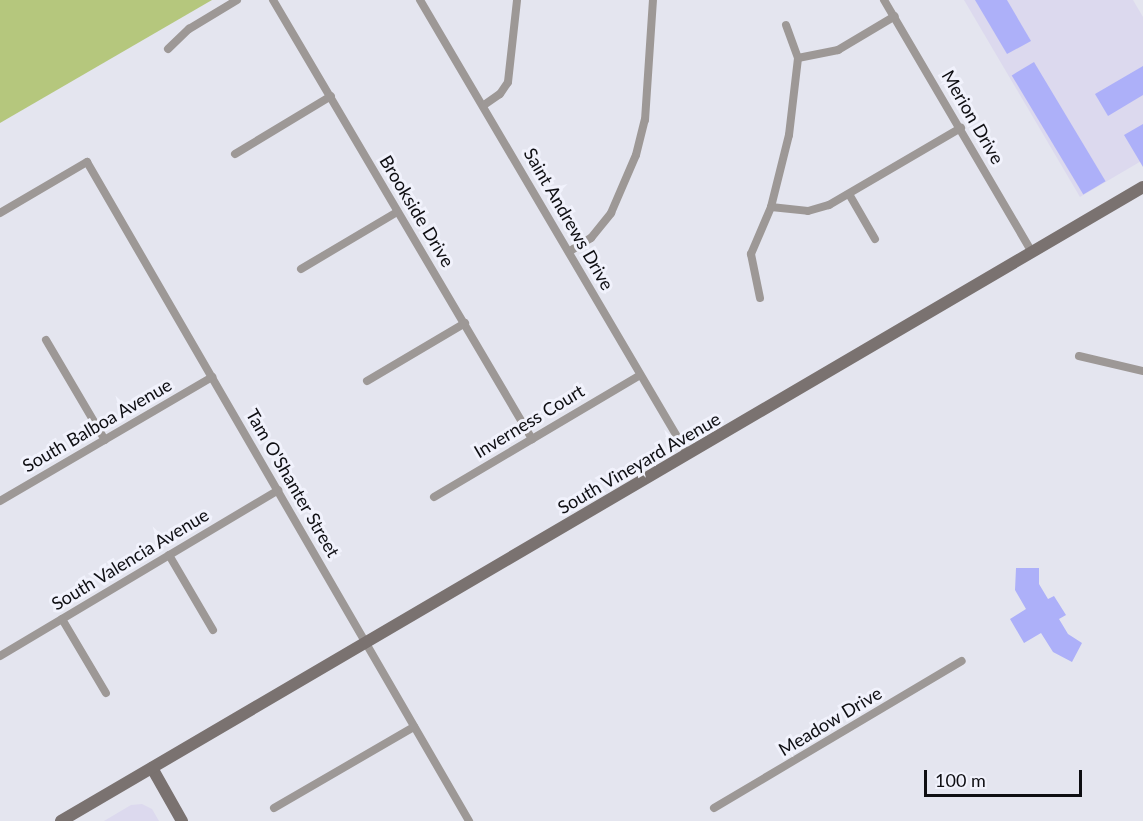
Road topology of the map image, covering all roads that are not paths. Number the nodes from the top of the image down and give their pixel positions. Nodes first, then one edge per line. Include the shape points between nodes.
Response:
1 (237, 0) edge
2 (273, 0) edge
3 (420, 0) edge
4 (517, 0) edge
5 (653, 0) edge
6 (884, 0) edge
7 (895, 16) junction
8 (786, 25) dead end
9 (168, 49) dead end
10 (798, 58) junction
11 (331, 96) junction
12 (484, 105) junction
13 (961, 128) junction
14 (235, 154) dead end
15 (1143, 187) edge
16 (849, 194) junction
17 (771, 207) junction
18 (397, 212) junction
19 (0, 213) edge
20 (875, 239) dead end
21 (570, 251) junction
22 (1032, 252) junction
23 (301, 269) dead end
24 (760, 298) dead end
25 (465, 323) junction
26 (46, 340) dead end
27 (1079, 356) dead end
28 (1143, 371) edge
29 (640, 375) junction
30 (212, 377) junction
31 (367, 381) dead end
32 (532, 439) junction
33 (105, 440) junction
34 (688, 455) junction
35 (278, 490) junction
36 (434, 496) dead end
37 (0, 501) edge
38 (169, 555) junction
39 (62, 619) junction
40 (213, 630) dead end
41 (367, 642) junction
42 (0, 656) edge
43 (962, 661) dead end
44 (106, 693) dead end
45 (414, 727) junction
46 (152, 768) junction
47 (274, 808) dead end
48 (714, 808) dead end
49 (61, 821) edge
50 (182, 821) edge
51 (469, 821) edge

1 - 9 street via 189,29
2 - 11 street, Brookside Drive
3 - 12 street, Saint Andrews Drive
4 - 12 street via 508,82 500,94
5 - 21 street via 645,120 636,155 610,213 591,238
6 - 7 street, Merion Drive
7 - 10 street via 838,50
7 - 13 street, Merion Drive
8 - 10 street
10 - 17 street via 789,135
11 - 14 street
11 - 18 street, Brookside Drive
12 - 21 street, Saint Andrews Drive
13 - 16 street
13 - 22 street, Merion Drive
15 - 22 main road, South Vineyard Avenue
16 - 17 street via 808,211
16 - 20 street
17 - 24 street via 751,254
18 - 23 street
18 - 25 street, Brookside Drive
19 - 30 street, Tam O'Shanter Street via 87,162
21 - 29 street, Saint Andrews Drive
22 - 34 main road, South Vineyard Avenue
25 - 31 street
25 - 32 street, Brookside Drive
26 - 33 street
27 - 28 street
29 - 32 street, Inverness Court
29 - 34 street, Saint Andrews Drive
30 - 33 street, South Balboa Avenue
30 - 35 street, Tam O'Shanter Street
32 - 36 street, Inverness Court
33 - 37 street, South Balboa Avenue
34 - 41 main road, South Vineyard Avenue
35 - 38 street, South Valencia Avenue
35 - 41 street, Tam O'Shanter Street
38 - 39 street, South Valencia Avenue
38 - 40 street
39 - 42 street, South Valencia Avenue
39 - 44 street
41 - 45 street, Tam O'Shanter Street
41 - 46 main road, South Vineyard Avenue
43 - 48 street, Meadow Drive
45 - 47 street
45 - 51 street, Tam O'Shanter Street
46 - 49 main road, South Vineyard Avenue
46 - 50 main road

